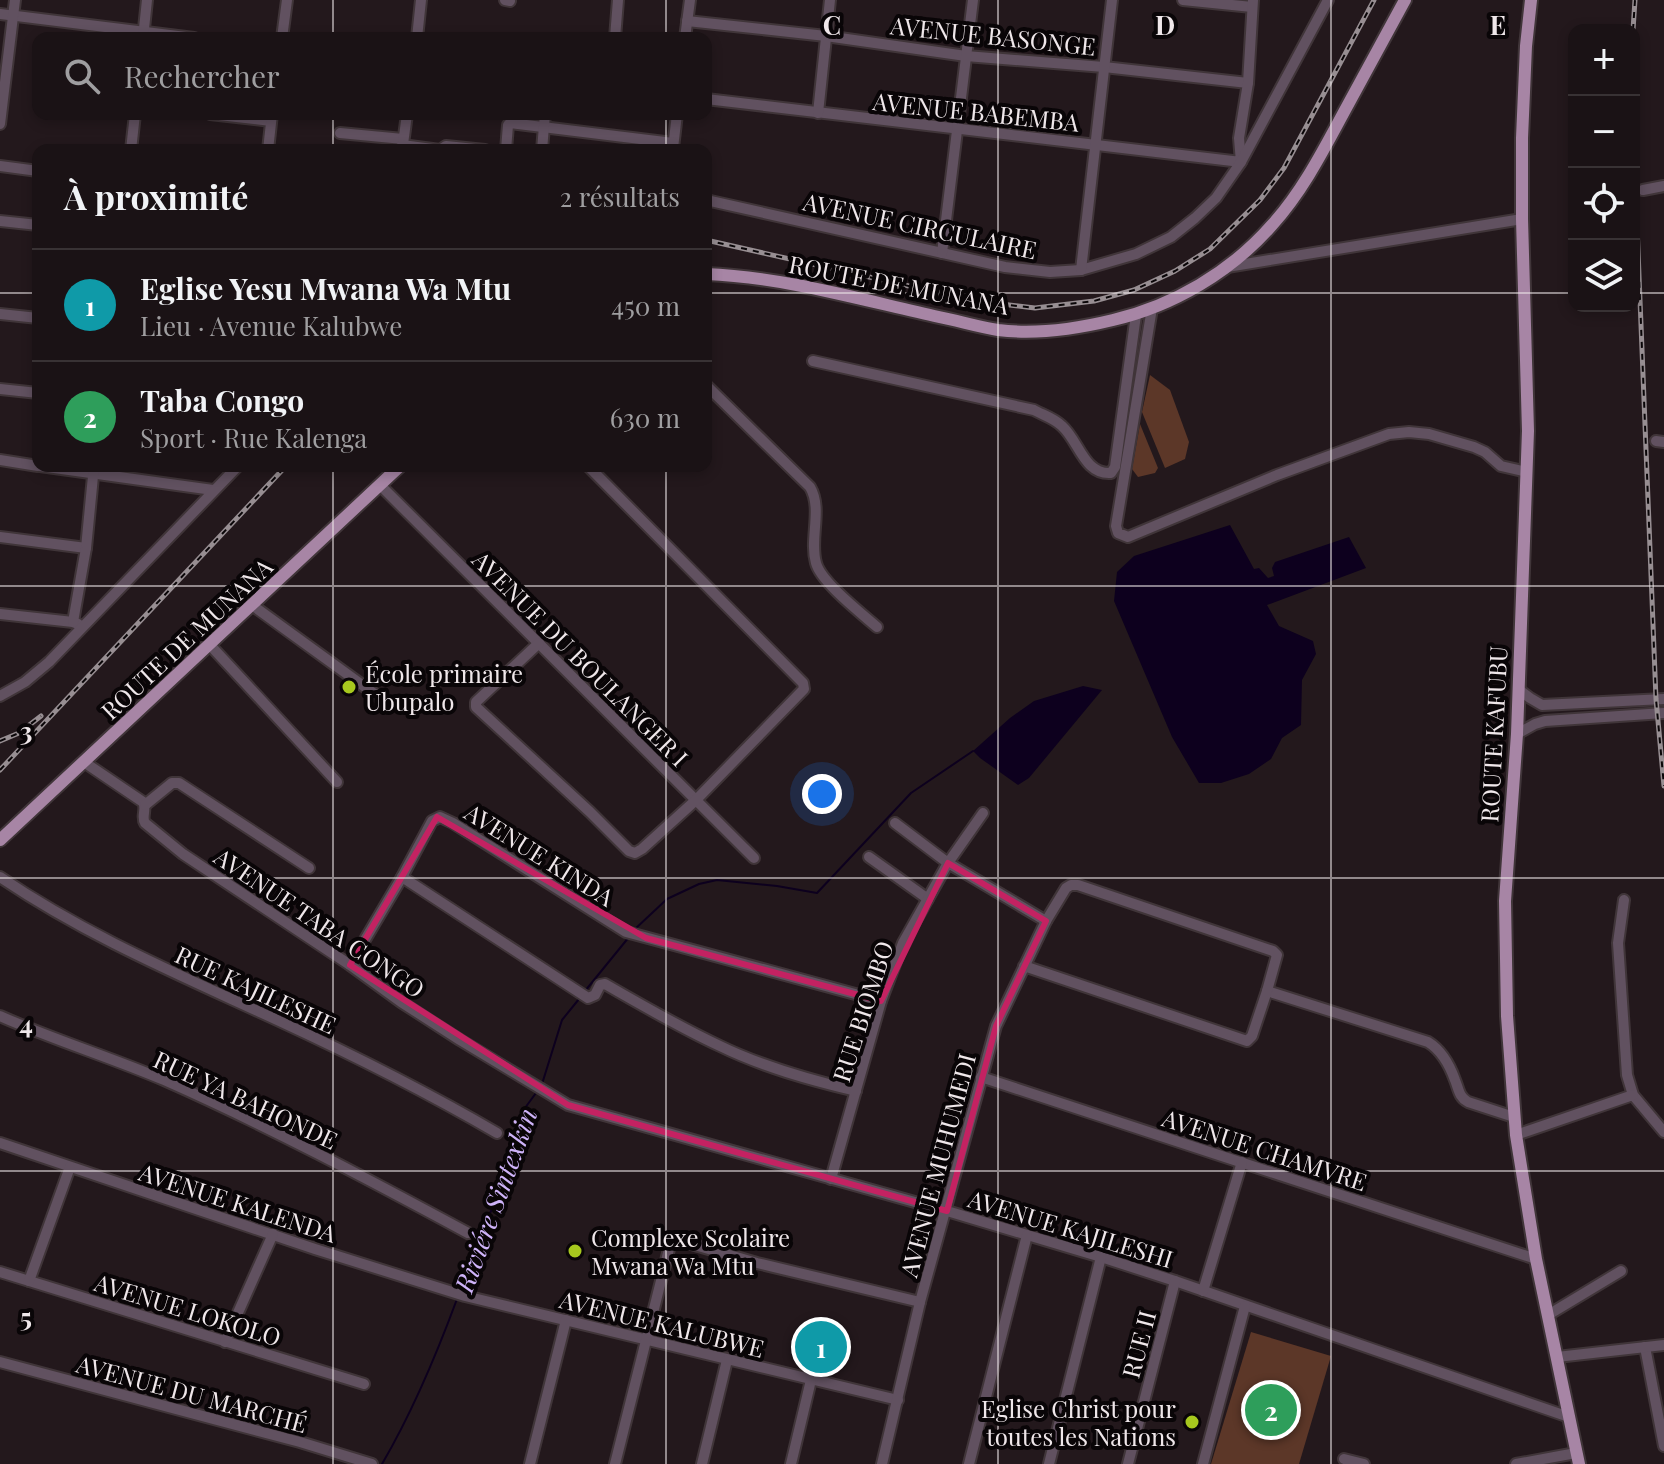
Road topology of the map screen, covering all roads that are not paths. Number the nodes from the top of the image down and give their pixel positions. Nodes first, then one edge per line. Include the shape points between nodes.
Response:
1 (15, 0) edge
2 (147, 0) edge
3 (287, 0) edge
4 (421, 0) edge
5 (618, 0) edge
6 (690, 0) edge
7 (830, 0) edge
8 (973, 0) edge
9 (1112, 0) edge
10 (1183, 0) edge
11 (1328, 0) edge
12 (1405, 0) edge
13 (1531, 0) edge
14 (1252, 4) edge
15 (0, 14) edge
16 (13, 16) junction
17 (687, 21) junction
18 (122, 32) edge
19 (143, 32) edge
20 (283, 32) edge
21 (418, 32) edge
22 (615, 32) edge
23 (686, 32) edge
24 (826, 36) junction
25 (966, 56) junction
26 (1104, 67) junction
27 (1248, 83) junction
28 (712, 100) edge
29 (818, 113) junction
30 (134, 120) edge
31 (271, 120) edge
32 (406, 120) edge
33 (545, 120) edge
34 (676, 120) edge
35 (0, 124) edge
36 (544, 128) junction
37 (958, 129) junction
38 (340, 133) dead end
39 (132, 144) edge
40 (269, 144) edge
41 (398, 144) edge
42 (403, 144) edge
43 (507, 144) edge
44 (543, 144) edge
45 (653, 144) edge
46 (673, 144) edge
47 (1094, 144) junction
48 (1241, 162) junction
49 (0, 166) edge
50 (32, 170) edge
51 (1664, 186) edge
52 (1643, 190) dead end
53 (712, 201) edge
54 (1522, 219) junction
55 (0, 221) edge
56 (32, 224) edge
57 (942, 253) junction
58 (1225, 267) junction
59 (1081, 270) junction
60 (712, 274) edge
61 (1152, 308) junction
62 (0, 314) edge
63 (1136, 315) junction
64 (32, 317) edge
65 (813, 361) dead end
66 (0, 389) edge
67 (712, 391) edge
68 (32, 392) edge
69 (0, 460) edge
70 (32, 465) edge
71 (93, 472) edge
72 (105, 472) edge
73 (232, 472) edge
74 (394, 472) edge
75 (594, 472) edge
76 (1527, 472) junction
77 (380, 485) junction
78 (213, 490) junction
79 (0, 537) edge
80 (86, 548) junction
81 (252, 605) junction
82 (0, 614) edge
83 (78, 624) junction
84 (877, 627) dead end
85 (539, 643) junction
86 (210, 645) junction
87 (1518, 689) junction
88 (0, 696) edge
89 (1664, 699) edge
90 (387, 703) dead end
91 (1664, 713) edge
92 (1517, 734) junction
93 (84, 762) junction
94 (337, 782) dead end
95 (696, 800) junction
96 (145, 805) junction
97 (983, 813) dead end
98 (895, 823) dead end
99 (0, 840) edge
100 (869, 857) dead end
101 (754, 858) dead end
102 (948, 863) junction
103 (309, 868) dead end
104 (0, 877) edge
105 (402, 877) junction
106 (928, 899) junction
107 (1624, 900) dead end
108 (1046, 921) junction
109 (350, 965) junction
110 (1024, 966) junction
111 (1267, 991) junction
112 (881, 1001) junction
113 (0, 1016) edge
114 (981, 1077) junction
115 (856, 1091) junction
116 (1633, 1095) junction
117 (555, 1099) joint
118 (1514, 1117) junction
119 (1664, 1132) edge
120 (497, 1133) dead end
121 (1516, 1135) junction
122 (0, 1143) edge
123 (1242, 1162) junction
124 (70, 1167) junction
125 (831, 1179) junction
126 (947, 1211) junction
127 (468, 1233) dead end
128 (273, 1234) junction
129 (1027, 1235) junction
130 (1101, 1257) junction
131 (1536, 1259) junction
132 (1621, 1271) dead end
133 (0, 1272) edge
134 (29, 1281) junction
135 (1175, 1281) junction
136 (1203, 1291) junction
137 (465, 1296) joint
138 (920, 1302) junction
139 (1245, 1306) junction
140 (1548, 1315) junction
141 (566, 1320) junction
142 (646, 1340) junction
143 (225, 1342) junction
144 (1664, 1345) edge
145 (1645, 1347) junction
146 (1557, 1357) junction
147 (727, 1360) junction
148 (0, 1362) edge
149 (811, 1380) junction
150 (364, 1384) dead end
151 (898, 1400) junction
152 (1569, 1417) junction
153 (1664, 1446) edge
154 (1344, 1459) dead end
155 (1578, 1459) edge
156 (372, 1464) edge
157 (530, 1464) edge
158 (615, 1464) edge
159 (702, 1464) edge
160 (791, 1464) edge
161 (882, 1464) edge
162 (969, 1464) edge
163 (1049, 1464) edge
164 (1128, 1464) edge
165 (1203, 1464) edge
166 (1364, 1464) edge
167 (1516, 1464) edge

1 - 16 street
2 - 19 street
3 - 20 street
4 - 21 street
5 - 22 street
6 - 17 street
7 - 24 street
8 - 25 street
9 - 26 street
10 - 14 street
11 - 48 street, AVENUE CIRCULAIRE
12 - 58 main road, ROUTE DE MUNANA via 1302,186 1270,228
13 - 54 main road, ROUTE KAFUBU
14 - 27 street
15 - 16 street
16 - 18 street
16 - 35 street
17 - 23 street
17 - 24 street, AVENUE BASONGE
24 - 25 street, AVENUE BASONGE
24 - 29 street
25 - 26 street, AVENUE BASONGE
25 - 37 street
26 - 27 street, AVENUE BASONGE
26 - 47 street
27 - 48 street via 1239,138
28 - 29 street, AVENUE BABEMBA
29 - 37 street, AVENUE BABEMBA
30 - 39 street
31 - 40 street
32 - 42 street
33 - 36 street
34 - 46 street
36 - 43 street via 509,124
36 - 44 street
36 - 45 street
37 - 47 street, AVENUE BABEMBA
37 - 57 street
38 - 41 street
47 - 48 street, AVENUE BABEMBA
47 - 59 street
48 - 59 street, AVENUE CIRCULAIRE via 1216,198 1171,237
49 - 50 street
51 - 52 street
53 - 57 street, AVENUE CIRCULAIRE
54 - 58 street
54 - 76 main road, ROUTE KAFUBU
55 - 56 street
57 - 59 street, AVENUE CIRCULAIRE via 1005,267
58 - 61 main road, ROUTE DE MUNANA
60 - 63 main road, ROUTE DE MUNANA via 786,283 999,330 1087,327
61 - 63 main road, ROUTE DE MUNANA
61 - 76 street via 1118,533 1128,537 1389,434 1429,434 1474,447 1501,466
62 - 64 street
63 - 65 street via 1111,473 1102,474 1087,463 1064,427 1034,410
66 - 68 street
67 - 84 street via 810,487 815,496 818,569
69 - 70 street
71 - 80 street
72 - 78 street
73 - 78 street
74 - 77 main road, ROUTE DE MUNANA
75 - 95 street via 803,683 803,691
76 - 87 main road, ROUTE KAFUBU
77 - 81 main road, ROUTE DE MUNANA
77 - 85 street, AVENUE DU BOULANGER I
78 - 83 street
79 - 80 street
80 - 83 street
81 - 86 main road, ROUTE DE MUNANA
81 - 90 street
82 - 83 street
83 - 88 street via 49,662
85 - 95 street, AVENUE DU BOULANGER I
85 - 95 street via 476,702 479,711 629,851 638,852
86 - 93 main road, ROUTE DE MUNANA
86 - 94 street
87 - 89 street via 1542,705
87 - 92 main road, ROUTE KAFUBU
91 - 92 street via 1545,721
92 - 118 main road, ROUTE KAFUBU via 1505,901
93 - 96 street, AVENUE TABA CONGO
93 - 99 main road, ROUTE DE MUNANA
95 - 101 street, AVENUE DU BOULANGER I
96 - 103 street via 179,783
96 - 109 street, AVENUE TABA CONGO via 144,822 158,834
97 - 102 street, RUE BIOMBO
98 - 102 street
100 - 106 street
102 - 106 street, RUE BIOMBO
102 - 108 street
104 - 120 street, RUE KAJILESHE via 118,947 365,1062
105 - 109 street
105 - 112 street, AVENUE KINDA via 432,821 440,817 626,932
105 - 115 street via 588,998 605,984 723,1048
106 - 112 street, RUE BIOMBO via 903,943
107 - 116 street via 1618,943 1627,1075
108 - 110 street, AVENUE MUHUMEDI
108 - 111 street, AVENUE MUHUMEDI via 1066,888 1078,885 1275,952
109 - 117 street, AVENUE TABA CONGO
110 - 111 street via 1247,1041
110 - 114 street, AVENUE MUHUMEDI via 996,1026
111 - 118 street via 1428,1042 1448,1065 1462,1099
112 - 115 street, RUE BIOMBO
113 - 127 street, RUE YA BAHONDE via 162,1080 338,1163
114 - 123 street, AVENUE CHAMVRE
114 - 126 street, AVENUE MUHUMEDI
115 - 125 street, RUE BIOMBO
116 - 119 street
116 - 121 street
117 - 125 street, AVENUE KAJILESHI
118 - 121 main road, ROUTE KAFUBU
121 - 131 main road, ROUTE KAFUBU
122 - 124 street, AVENUE KALENDA
123 - 131 street, AVENUE CHAMVRE
123 - 136 street
124 - 128 street, AVENUE KALENDA
124 - 134 street
125 - 126 street, AVENUE KAJILESHI
126 - 129 street, AVENUE KAJILESHI
126 - 138 street, AVENUE MUHUMEDI
128 - 137 street, AVENUE KALENDA
128 - 143 street
129 - 130 street, AVENUE KAJILESHI
129 - 162 street
130 - 135 street, AVENUE KAJILESHI
130 - 163 street
131 - 140 main road, ROUTE KAFUBU
132 - 140 street
133 - 134 street, AVENUE LOKOLO
134 - 143 street, AVENUE LOKOLO
135 - 136 street, AVENUE KAJILESHI
135 - 164 street, RUE II
136 - 139 street, AVENUE KAJILESHI
137 - 141 street, AVENUE KALUBWE
138 - 142 street via 673,1241
138 - 151 street, AVENUE MUHUMEDI
139 - 152 street, AVENUE KAJILESHI
139 - 165 street
140 - 146 main road, ROUTE KAFUBU
141 - 142 street, AVENUE KALUBWE
141 - 157 street
142 - 147 street, AVENUE KALUBWE
142 - 158 street
143 - 150 street, AVENUE LOKOLO
144 - 145 street
145 - 146 street
145 - 153 street
146 - 152 main road, ROUTE KAFUBU
147 - 149 street, AVENUE KALUBWE
147 - 159 street
148 - 156 street, AVENUE DU MARCHÉ
149 - 151 street, AVENUE KALUBWE
149 - 160 street
151 - 161 street, AVENUE MUHUMEDI
152 - 155 main road, ROUTE KAFUBU
154 - 166 street
155 - 167 street

